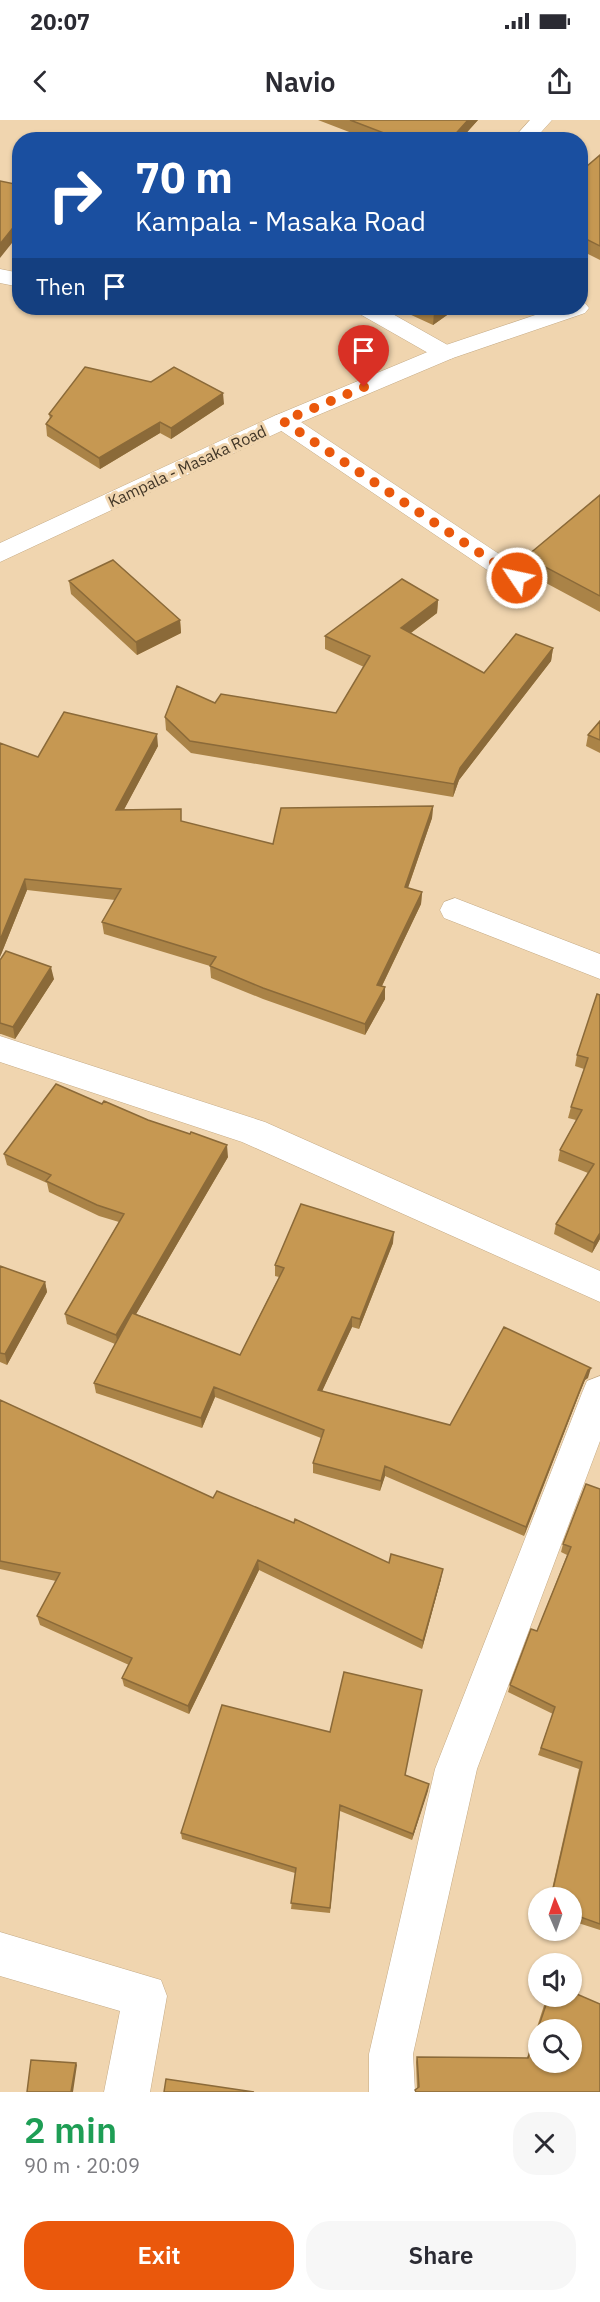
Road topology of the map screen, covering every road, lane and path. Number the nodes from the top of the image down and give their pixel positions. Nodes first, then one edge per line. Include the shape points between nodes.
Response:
1 (378, 315) edge
2 (556, 315) edge
3 (445, 353) junction
4 (283, 421) junction
5 (0, 553) edge
6 (517, 578) dead end
7 (455, 910) dead end
8 (600, 967) edge
9 (0, 1049) edge
10 (600, 1287) edge
11 (600, 1394) edge
12 (0, 1954) edge
13 (127, 2092) edge
14 (392, 2092) edge

1 - 3 street
2 - 3 street, Kampala - Masaka Road
3 - 4 street, Kampala - Masaka Road
4 - 5 street, Kampala - Masaka Road
4 - 6 street
7 - 8 street
9 - 10 street via 253,1132
11 - 14 street via 456,1769 391,2054
12 - 13 street via 145,1996

